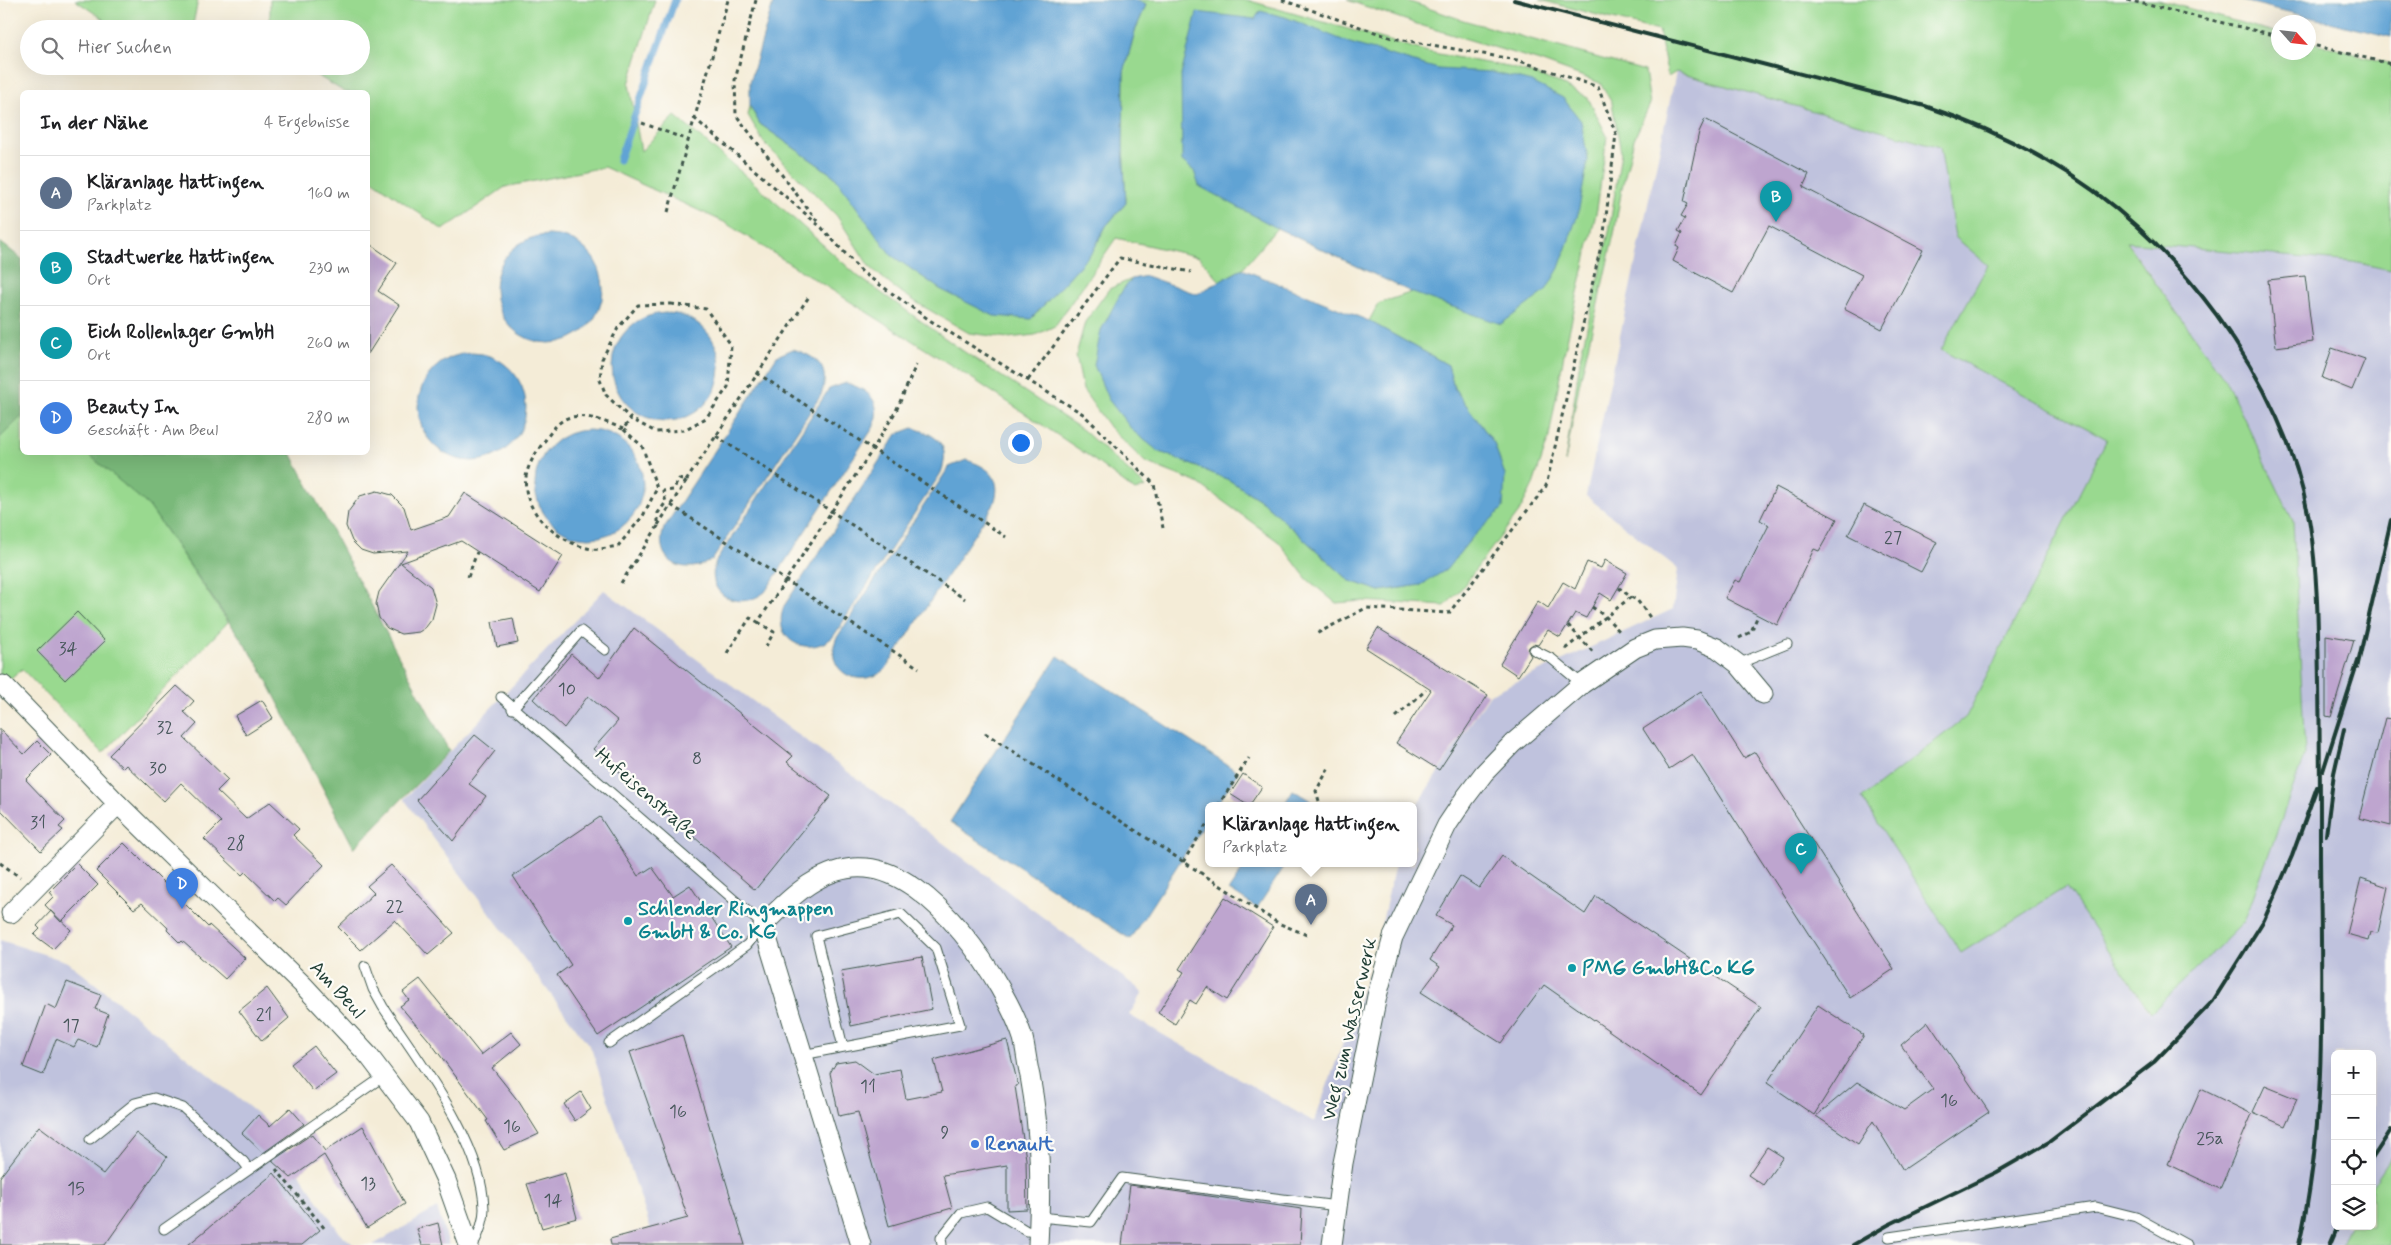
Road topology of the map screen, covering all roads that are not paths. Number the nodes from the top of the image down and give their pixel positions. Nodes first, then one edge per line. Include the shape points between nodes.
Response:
1 (1787, 644) dead end
2 (605, 650) dead end
3 (1534, 650) dead end
4 (1738, 664) junction
5 (2, 683) edge
6 (1582, 684) junction
7 (1763, 694) dead end
8 (501, 697) dead end
9 (512, 709) junction
10 (118, 804) junction
11 (10, 913) dead end
12 (763, 925) junction
13 (365, 966) dead end
14 (609, 1043) dead end
15 (843, 1047) junction
16 (802, 1056) junction
17 (384, 1076) junction
18 (90, 1139) dead end
19 (249, 1169) junction
20 (1337, 1206) junction
21 (164, 1229) dead end
22 (1038, 1231) edge
23 (1889, 1238) dead end
24 (469, 1245) edge
25 (474, 1245) edge
26 (861, 1245) edge
27 (942, 1245) edge
28 (1332, 1245) edge
29 (2187, 1245) edge

1 - 4 lane
2 - 9 lane via 581,631
3 - 6 lane via 1552,659
4 - 6 street, Weg zum Wasserwerk via 1717,648 1697,640 1665,638 1635,648
4 - 7 street, Weg zum Wasserwerk
5 - 10 street, Am Beul
6 - 20 street, Weg zum Wasserwerk via 1513,743 1464,798 1412,894 1393,937 1380,983
8 - 9 lane, Hufeisenstraße
9 - 12 lane, Hufeisenstraße
10 - 11 street
10 - 17 street, Am Beul via 303,985
12 - 14 lane via 748,945
12 - 16 street
12 - 22 street via 786,901 813,881 838,871 865,867 892,873 916,886 968,939 999,985 1023,1038 1040,1149
13 - 25 lane via 383,1007 452,1111 471,1155 484,1209
15 - 15 lane via 960,1025 936,948 901,914 816,936
15 - 16 lane
16 - 26 street
17 - 19 lane
17 - 24 street, Am Beul via 419,1122 446,1180
18 - 19 lane via 135,1103 154,1098 183,1108
19 - 21 lane
20 - 22 lane via 1122,1178 1091,1222
20 - 28 street, Weg zum Wasserwerk
22 - 27 lane via 1027,1231 987,1207 961,1213 941,1238
23 - 29 lane via 2096,1207 2136,1217

